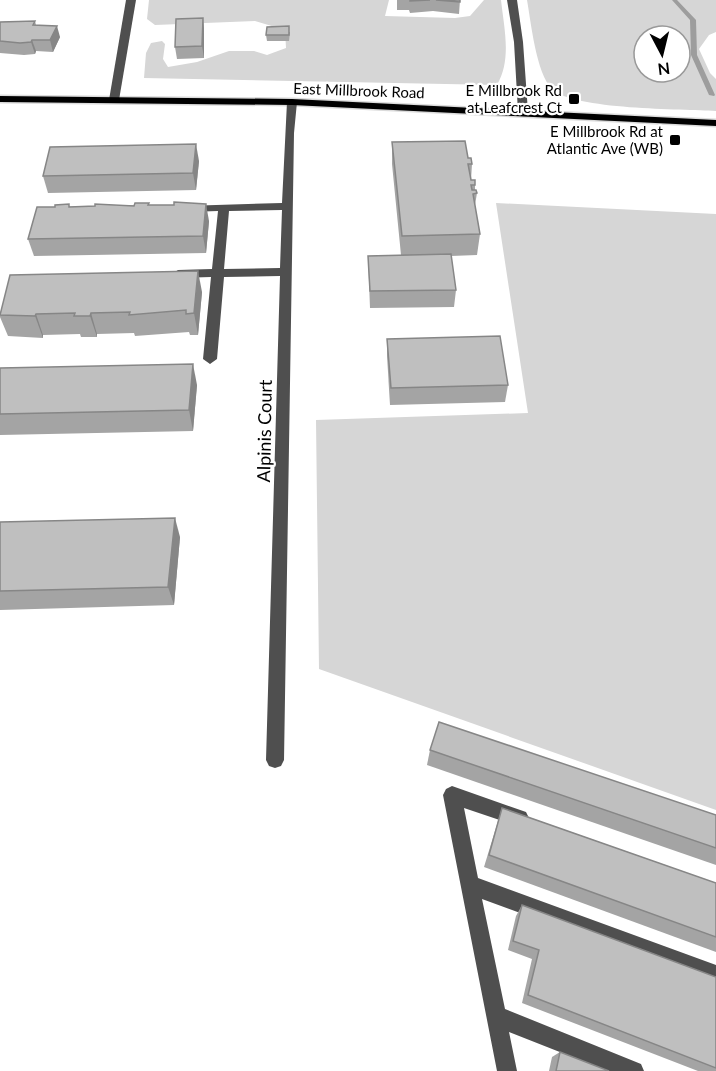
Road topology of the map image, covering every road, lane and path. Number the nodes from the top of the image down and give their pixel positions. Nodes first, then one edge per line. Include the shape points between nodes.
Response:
1 (131, 0) edge
2 (512, 0) edge
3 (0, 99) edge
4 (114, 100) junction
5 (292, 102) junction
6 (523, 112) junction
7 (716, 123) edge
8 (287, 206) junction
9 (224, 207) junction
10 (179, 208) edge
11 (286, 272) junction
12 (218, 273) junction
13 (161, 274) edge
14 (210, 359) dead end
15 (275, 760) dead end
16 (540, 824) edge
17 (470, 885) junction
18 (716, 975) edge
19 (496, 1016) junction
20 (507, 1071) edge
21 (634, 1071) edge

1 - 4 street
2 - 6 street
3 - 4 main road, East Millbrook Road
4 - 5 main road, East Millbrook Road
5 - 6 main road, East Millbrook Road
5 - 8 street, Alpinis Court
6 - 7 main road, East Millbrook Road
8 - 9 street
8 - 11 street, Alpinis Court
9 - 10 street
9 - 12 street
11 - 12 street
11 - 15 street, Alpinis Court
12 - 13 street
12 - 14 street
16 - 17 street via 452,795
17 - 18 street
17 - 19 street
19 - 20 street
19 - 21 street

